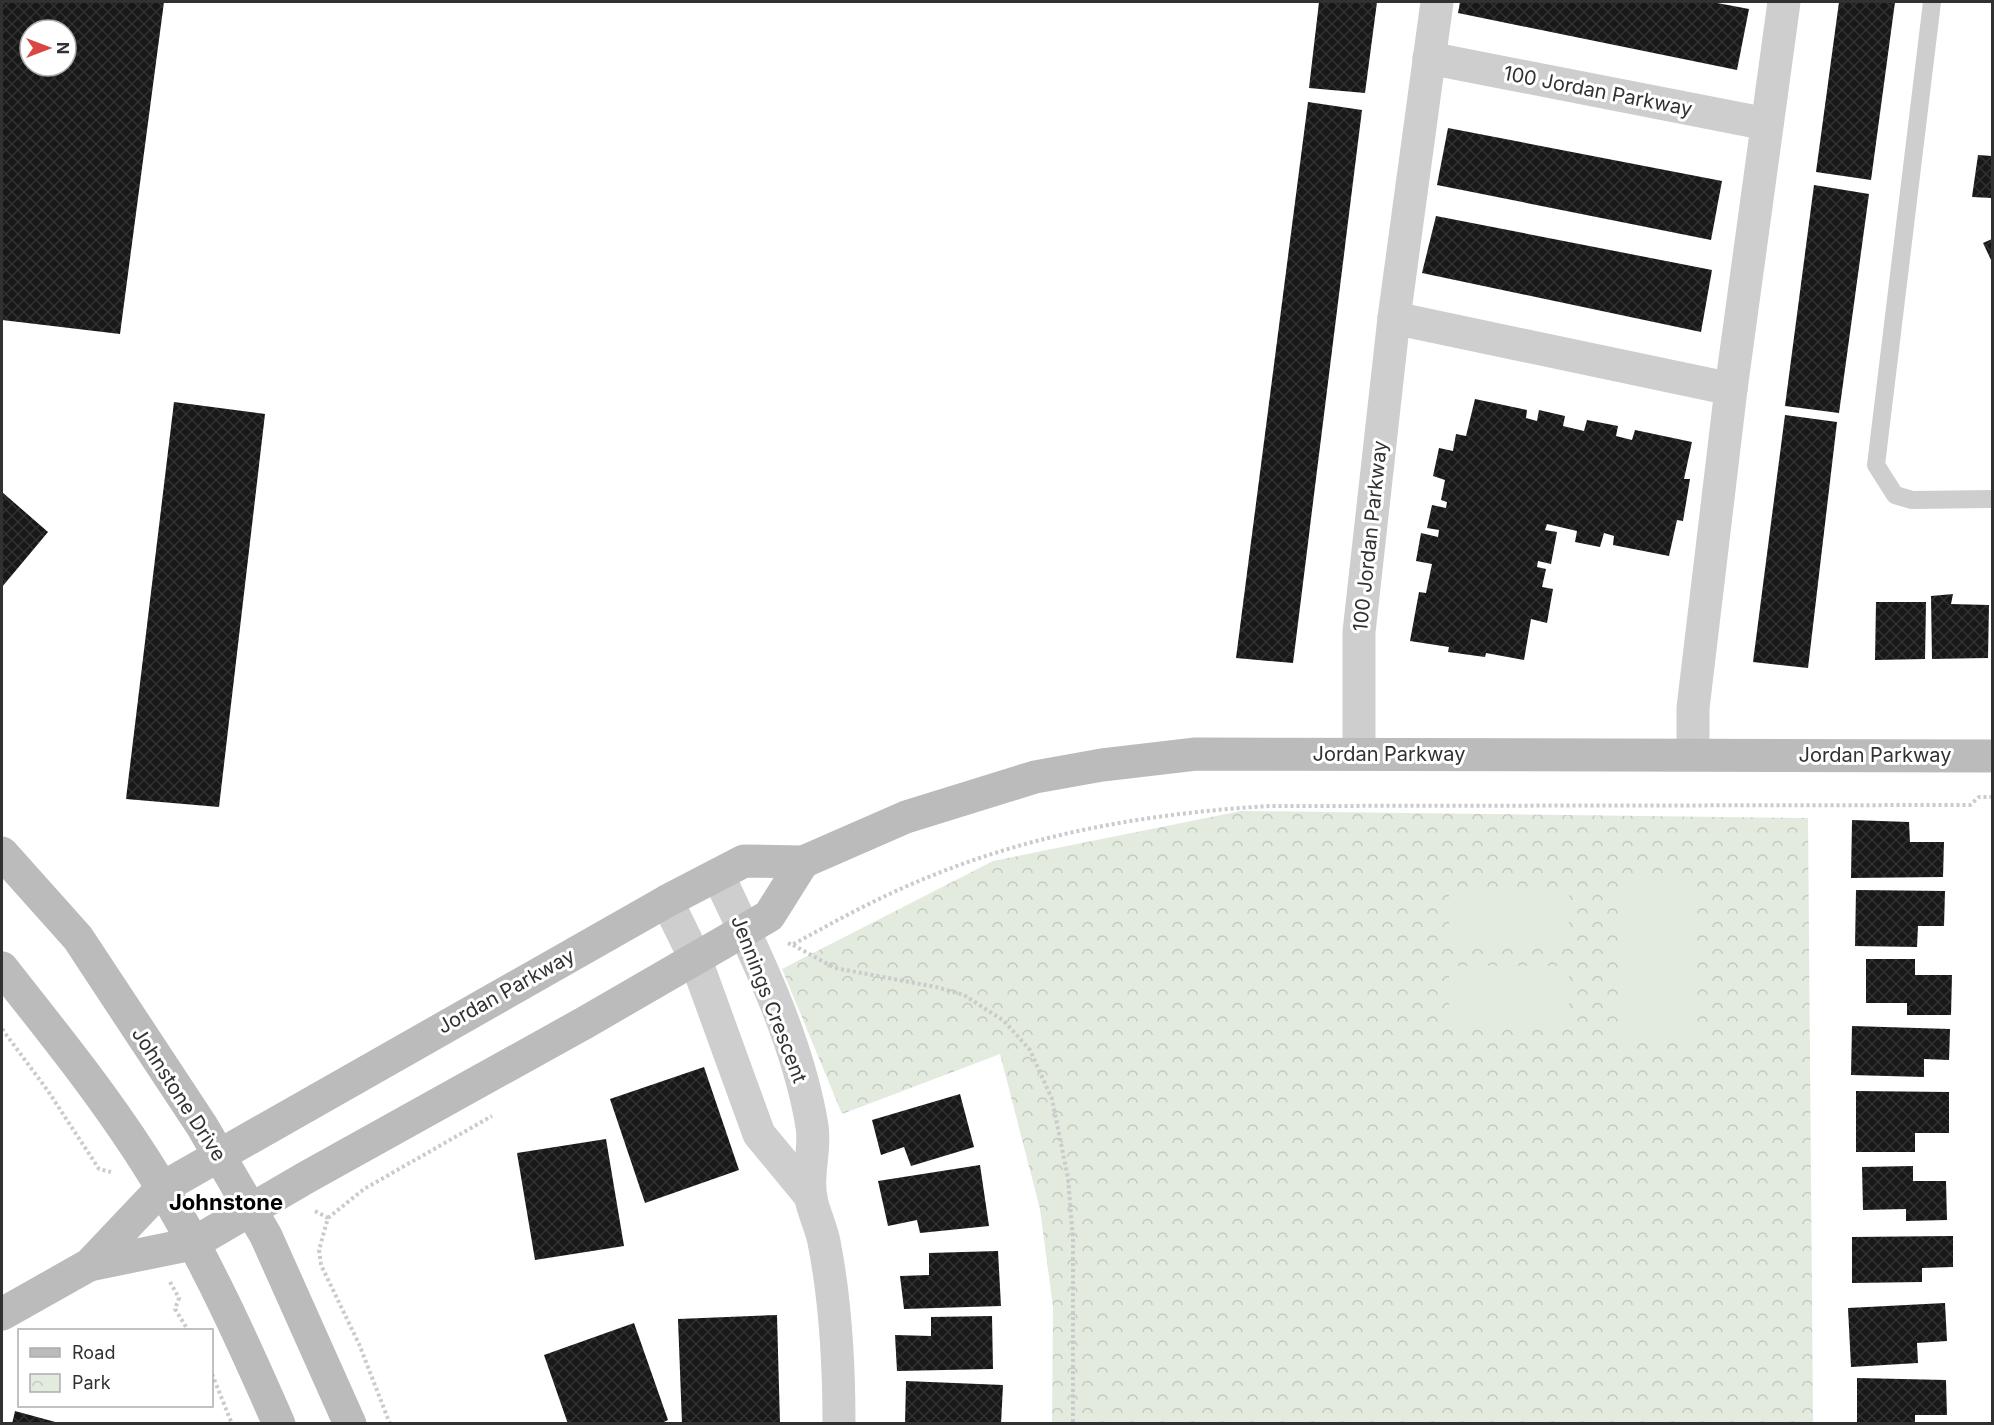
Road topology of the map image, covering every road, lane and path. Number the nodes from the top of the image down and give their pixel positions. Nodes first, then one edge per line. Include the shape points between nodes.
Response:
1 (1437, 2) edge
2 (1784, 2) edge
3 (1932, 2) edge
4 (1429, 58) junction
5 (1767, 124) junction
6 (1394, 318) junction
7 (1731, 389) junction
8 (1992, 499) edge
9 (1359, 753) junction
10 (1693, 754) junction
11 (1992, 756) edge
12 (1992, 797) edge
13 (2, 853) edge
14 (803, 862) junction
15 (718, 875) junction
16 (667, 901) junction
17 (745, 931) junction
18 (781, 939) dead end
19 (792, 945) junction
20 (695, 958) junction
21 (2, 968) edge
22 (2, 1029) edge
23 (219, 1155) junction
24 (110, 1170) dead end
25 (162, 1188) junction
26 (811, 1197) junction
27 (251, 1209) junction
28 (312, 1209) dead end
29 (192, 1244) junction
30 (89, 1265) junction
31 (175, 1291) dead end
32 (2, 1314) edge
33 (188, 1329) edge
34 (213, 1376) edge
35 (232, 1424) edge
36 (279, 1424) edge
37 (350, 1424) edge
38 (390, 1424) edge
39 (839, 1424) edge
40 (1073, 1424) edge

1 - 4 street, 100 Jordan Parkway
2 - 5 street
3 - 8 lane via 1876,465 1895,495 1912,500
4 - 5 street, 100 Jordan Parkway
4 - 6 street, 100 Jordan Parkway
5 - 7 street
6 - 7 street
6 - 9 street, 100 Jordan Parkway via 1359,632
7 - 10 street via 1693,708
9 - 10 street, Jordan Parkway
9 - 14 street, Jordan Parkway via 1196,754 1035,777 906,817
10 - 11 street, Jordan Parkway
12 - 19 path via 1979,797 1970,805 1269,806 1202,810 1065,833 968,862 904,888
13 - 23 street, Johnstone Drive via 78,938
14 - 15 street, Jordan Parkway via 744,861
14 - 17 street via 769,916
15 - 16 street, Jordan Parkway
15 - 17 street, Jennings Crescent
16 - 20 street, Jennings Crescent
16 - 23 street, Jordan Parkway
17 - 20 street
17 - 26 street, Jennings Crescent via 798,1067 813,1128
18 - 19 path
19 - 40 path via 835,968 964,995 1004,1021 1030,1050 1052,1099 1068,1178 1073,1239
20 - 26 street, Jennings Crescent via 759,1134
20 - 27 street
21 - 25 street via 93,1083
22 - 24 path via 99,1169
23 - 25 street, Jordan Parkway
23 - 27 street, Johnstone Drive
25 - 29 street
25 - 30 street, Jordan Parkway
26 - 39 street, Jennings Crescent via 834,1306
27 - 29 street
27 - 37 street, Johnstone Drive
28 - 38 path via 328,1218 319,1250 321,1264 359,1344
29 - 30 street
29 - 36 street
30 - 32 street
31 - 33 path via 179,1298 175,1309
34 - 35 path

